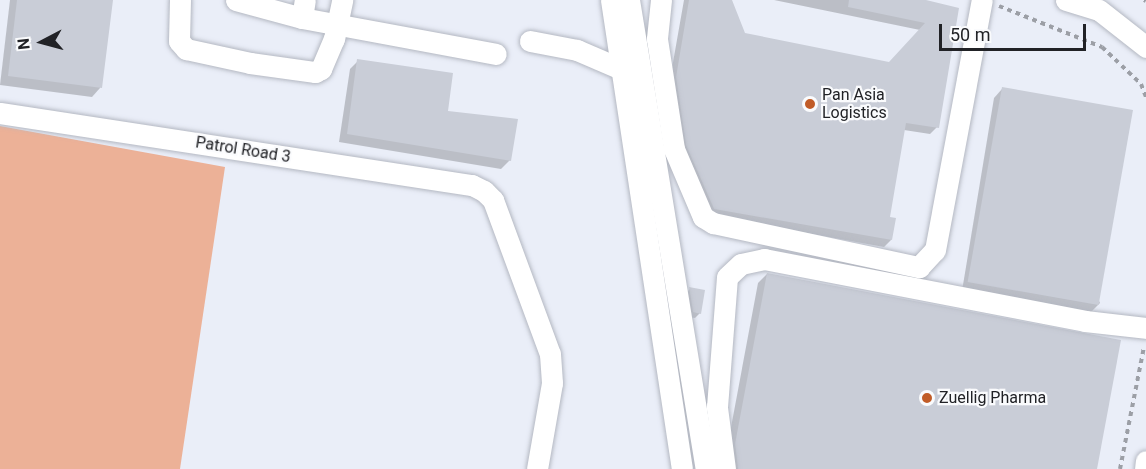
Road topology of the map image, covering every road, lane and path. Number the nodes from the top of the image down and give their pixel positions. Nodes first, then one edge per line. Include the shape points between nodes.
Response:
1 (180, 0) edge
2 (236, 0) edge
3 (342, 0) edge
4 (610, 0) edge
5 (629, 0) edge
6 (661, 0) edge
7 (1066, 0) edge
8 (988, 2) edge
9 (304, 9) edge
10 (338, 25) junction
11 (530, 41) dead end
12 (1146, 47) edge
13 (496, 54) dead end
14 (621, 69) junction
15 (1146, 97) edge
16 (0, 113) edge
17 (1146, 328) edge
18 (1146, 338) edge
19 (1146, 461) edge
20 (537, 469) edge
21 (682, 469) edge
22 (706, 469) edge
23 (725, 469) edge
24 (1120, 469) edge
25 (1145, 469) edge

1 - 10 street via 182,46 250,63 318,71
2 - 9 street
3 - 10 street
4 - 14 street
5 - 22 street
6 - 8 street via 657,39 674,149 703,217 713,223 919,267 935,250
7 - 12 street via 1099,10
8 - 15 path via 1102,47 1141,84
9 - 10 street
10 - 13 street
11 - 14 street via 577,50
14 - 21 street
16 - 20 street, Patrol Road 3 via 472,185 484,190 493,200 550,354 552,383
17 - 23 street via 1085,321 764,260 741,264 726,277 717,407
18 - 24 path
19 - 25 street

